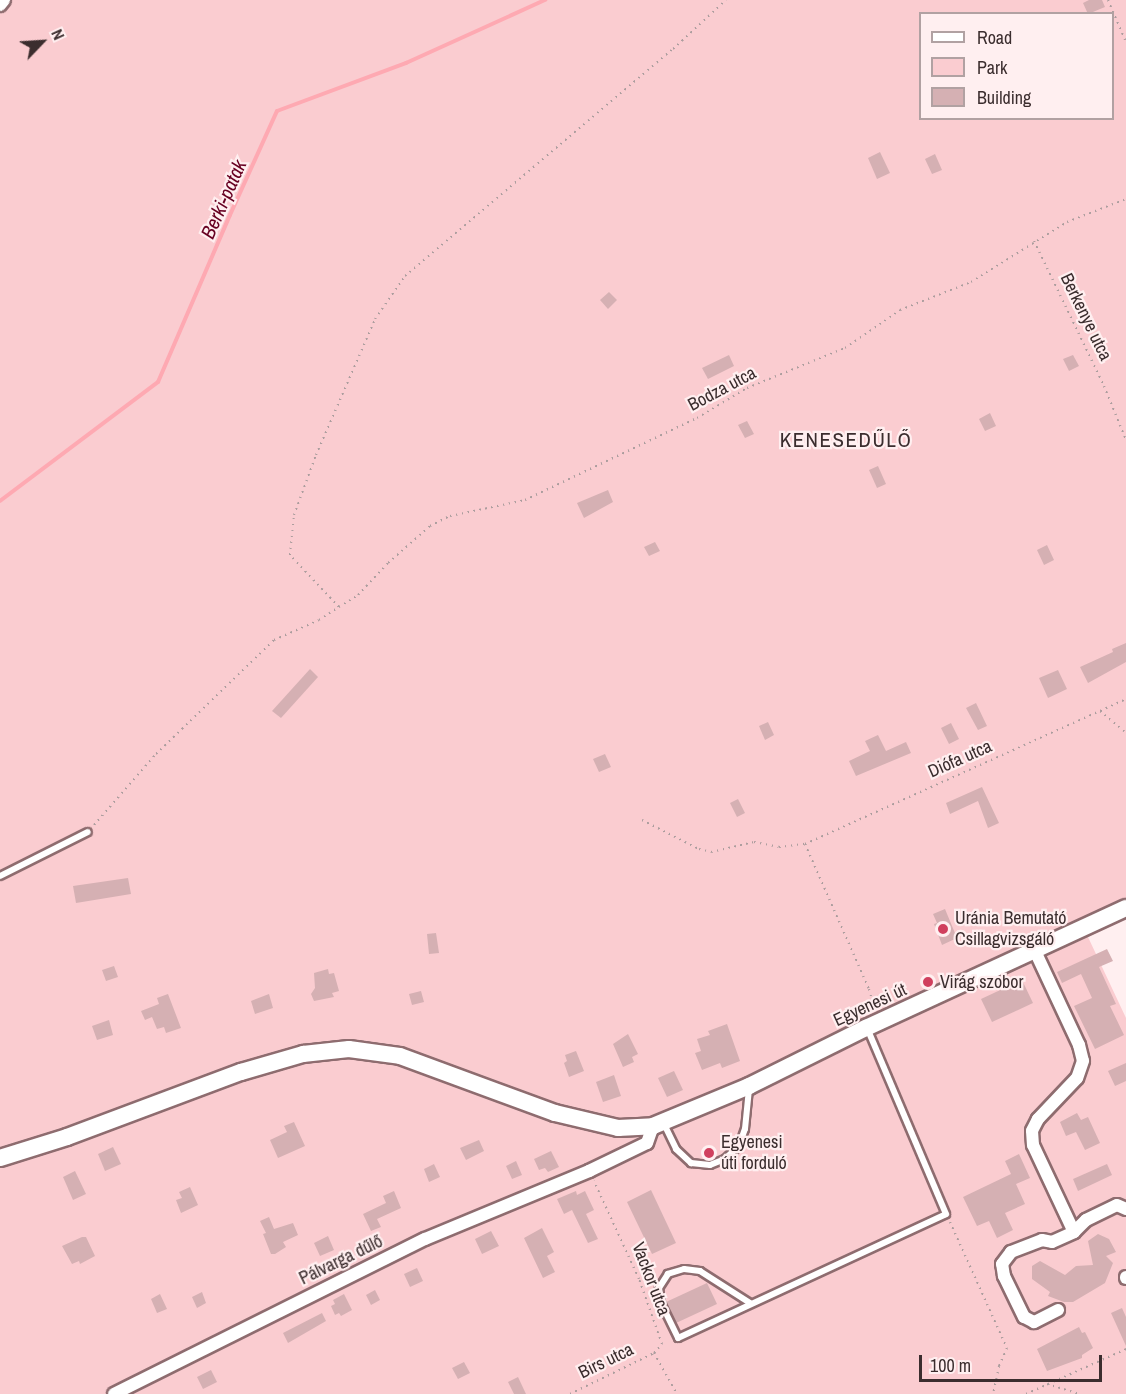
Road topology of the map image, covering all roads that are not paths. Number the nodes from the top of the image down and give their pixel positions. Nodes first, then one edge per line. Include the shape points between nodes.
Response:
1 (4, 0) edge
2 (0, 4) edge
3 (88, 832) road end
4 (0, 876) edge
5 (1126, 908) edge
6 (1035, 951) junction
7 (872, 1025) junction
8 (749, 1086) junction
9 (658, 1124) junction
10 (0, 1158) edge
11 (1126, 1209) edge
12 (1074, 1232) junction
13 (750, 1303) junction
14 (1058, 1310) dead end
15 (114, 1394) edge

1 - 2 street
3 - 4 lane
5 - 6 street, Egyenesi út
6 - 7 street, Egyenesi út
6 - 12 street via 1083,1060 1077,1078 1038,1119 1032,1131 1033,1144
7 - 8 street, Egyenesi út
7 - 13 lane via 946,1214
8 - 9 street, Egyenesi út
8 - 9 lane via 745,1129 739,1146 725,1159 710,1165 691,1164
9 - 10 street via 618,1128 576,1118 400,1056 349,1049 303,1054 241,1072
9 - 15 street, Pálvarga dűlő via 646,1143 425,1239
11 - 12 street via 1117,1205 1086,1220
12 - 14 street via 1011,1252 1002,1264 1024,1317 1034,1322
13 - 13 lane via 678,1338 659,1288 668,1274 684,1269 700,1271

